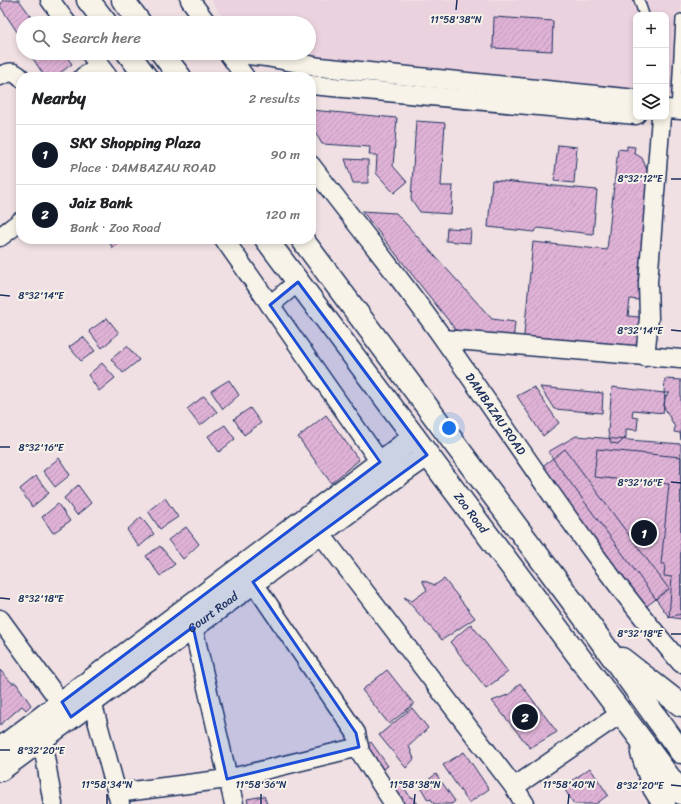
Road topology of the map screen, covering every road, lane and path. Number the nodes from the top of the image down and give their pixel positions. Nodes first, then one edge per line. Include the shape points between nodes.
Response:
1 (50, 0) edge
2 (88, 0) edge
3 (123, 0) edge
4 (190, 0) edge
5 (639, 0) edge
6 (643, 12) edge
7 (62, 16) edge
8 (101, 16) edge
9 (135, 16) edge
10 (202, 16) edge
11 (681, 19) edge
12 (133, 60) edge
13 (167, 60) edge
14 (233, 60) edge
15 (282, 60) edge
16 (99, 65) edge
17 (90, 72) edge
18 (142, 72) edge
19 (176, 72) edge
20 (241, 72) edge
21 (16, 73) edge
22 (0, 76) edge
23 (316, 85) edge
24 (633, 99) edge
25 (671, 111) edge
26 (633, 115) edge
27 (316, 172) edge
28 (16, 225) edge
29 (0, 237) edge
30 (227, 244) edge
31 (270, 244) edge
32 (306, 244) edge
33 (298, 282) junction
34 (270, 305) junction
35 (444, 339) junction
36 (645, 357) junction
37 (681, 359) edge
38 (414, 437) junction
39 (427, 455) junction
40 (380, 462) junction
41 (320, 533) junction
42 (253, 582) junction
43 (0, 619) edge
44 (193, 627) junction
45 (603, 645) junction
46 (681, 663) edge
47 (92, 702) junction
48 (681, 705) edge
49 (66, 710) junction
50 (620, 714) junction
51 (42, 739) junction
52 (359, 747) junction
53 (0, 749) edge
54 (681, 752) edge
55 (0, 770) edge
56 (227, 779) junction
57 (514, 787) junction
58 (674, 795) edge
59 (119, 799) edge
60 (53, 804) edge
61 (234, 804) edge
62 (394, 804) edge
63 (525, 804) edge

1 - 7 street
2 - 8 main road
3 - 9 main road
4 - 10 street
5 - 6 lane
11 - 25 lane
12 - 18 main road
13 - 19 main road
14 - 20 street
15 - 24 street via 320,67
16 - 17 street
21 - 22 street via 9,72
23 - 26 street
25 - 36 street via 648,282 649,318
27 - 35 street, DAMBAZAU ROAD
28 - 29 street
30 - 34 street
31 - 33 main road, Zoo Road
32 - 45 main road
33 - 34 street
33 - 38 main road, Zoo Road
34 - 40 street
35 - 36 street
35 - 46 street, DAMBAZAU ROAD via 592,548 653,631
36 - 37 street
38 - 39 main road, Zoo Road
38 - 40 main road, Court Road
39 - 41 main road, Court Road
39 - 50 main road, Zoo Road
40 - 49 main road, Court Road
41 - 42 main road, Court Road
41 - 57 street
42 - 44 main road, Court Road
42 - 52 street via 356,733
43 - 49 street
44 - 47 main road, Court Road
44 - 56 street
45 - 48 main road
45 - 54 main road
47 - 49 main road, Court Road
47 - 59 street
49 - 51 main road, Court Road
49 - 53 main road, Court Road
50 - 57 street
50 - 58 main road, Zoo Road via 634,731
51 - 55 main road, Court Road
51 - 60 street
52 - 56 street
52 - 62 street
56 - 59 street
56 - 61 street
57 - 63 street

